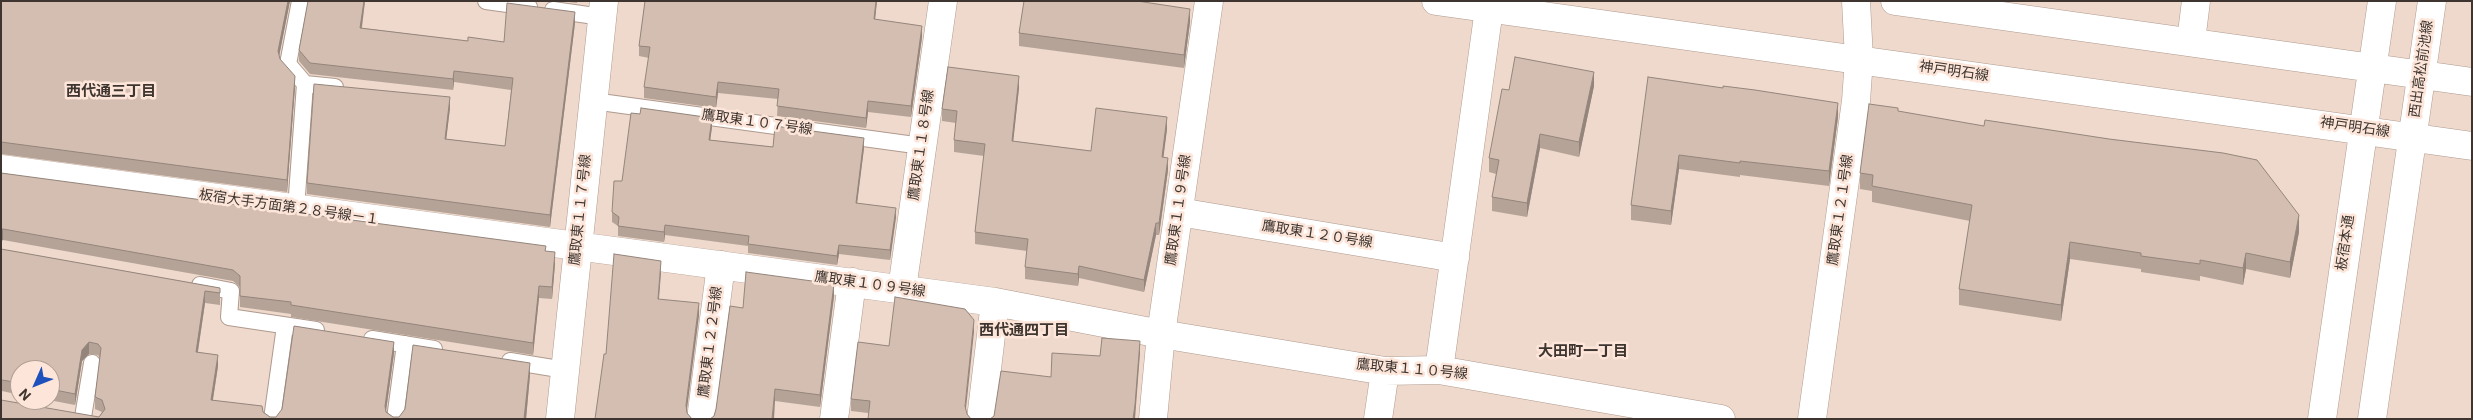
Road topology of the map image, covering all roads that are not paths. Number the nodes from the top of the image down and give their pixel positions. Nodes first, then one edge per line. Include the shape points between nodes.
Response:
1 (300, 1) edge
2 (486, 1) edge
3 (943, 1) edge
4 (1209, 1) edge
5 (1436, 1) edge
6 (1856, 1) edge
7 (1895, 1) edge
8 (2196, 1) edge
9 (2382, 1) edge
10 (2432, 1) edge
11 (603, 9) edge
12 (1489, 9) junction
13 (2191, 41) junction
14 (1859, 59) junction
15 (2372, 68) junction
16 (2422, 75) junction
17 (2472, 82) edge
18 (305, 84) junction
19 (353, 89) edge
20 (593, 101) junction
21 (2363, 130) junction
22 (2413, 137) junction
23 (922, 146) junction
24 (2472, 146) edge
25 (1, 169) edge
26 (296, 209) junction
27 (1179, 212) junction
28 (577, 246) junction
29 (1455, 258) junction
30 (721, 265) junction
31 (183, 282) edge
32 (852, 282) junction
33 (902, 289) junction
34 (995, 302) junction
35 (285, 326) junction
36 (331, 333) edge
37 (1161, 334) junction
38 (359, 337) edge
39 (405, 344) junction
40 (452, 352) edge
41 (490, 358) edge
42 (92, 363) dead end
43 (565, 370) junction
44 (1439, 370) junction
45 (1385, 371) junction
46 (65, 413) edge
47 (89, 418) edge
48 (272, 419) edge
49 (395, 419) edge
50 (560, 419) edge
51 (701, 419) edge
52 (834, 419) edge
53 (981, 419) edge
54 (1153, 419) edge
55 (1378, 419) edge
56 (1721, 419) edge
57 (1812, 419) edge
58 (2322, 419) edge
59 (2372, 419) edge

1 - 18 lane via 288,64
2 - 11 lane
3 - 23 street, 鷹取東１１８号線
4 - 27 street, 鷹取東１１９号線
5 - 12 street, 神戸明石線
6 - 14 street, 鷹取東１２１号線
7 - 13 street
8 - 13 street
9 - 15 street
10 - 16 street, 西出高松前池線
11 - 20 street, 鷹取東１１７号線
12 - 14 street, 神戸明石線
12 - 29 street
13 - 15 street
14 - 21 street, 神戸明石線
14 - 57 street, 鷹取東１２１号線
15 - 16 street
15 - 21 street, 板宿本通
16 - 17 street
16 - 22 street, 西出高松前池線
18 - 19 lane
18 - 26 lane
20 - 23 lane, 鷹取東１０７号線
20 - 28 street, 鷹取東１１７号線
21 - 22 street, 神戸明石線
21 - 58 street, 板宿本通
22 - 24 street, 神戸明石線
22 - 59 street
23 - 33 street, 鷹取東１１８号線
25 - 26 street, 板宿大手方面第２８号線－１
26 - 28 street, 板宿大手方面第２８号線－１
27 - 29 street, 鷹取東１２０号線
27 - 37 street, 鷹取東１１９号線
28 - 30 street, 鷹取東１０９号線
28 - 43 street, 鷹取東１１７号線
29 - 44 street
30 - 32 street, 鷹取東１０９号線
30 - 51 street, 鷹取東１２２号線
31 - 35 lane via 231,291 229,317
32 - 33 street, 鷹取東１０９号線
32 - 52 street
33 - 34 street, 鷹取東１０９号線
34 - 37 street, 鷹取東１０９号線
34 - 53 street
35 - 36 lane
35 - 48 lane
37 - 45 street, 鷹取東１１０号線
37 - 54 street, 鷹取東１１９号線
38 - 39 lane
39 - 40 lane
39 - 49 lane
41 - 43 lane
42 - 47 lane
43 - 50 street, 鷹取東１１７号線
44 - 45 street, 鷹取東１１０号線
44 - 56 street, 鷹取東１１０号線
45 - 55 street
46 - 47 lane

